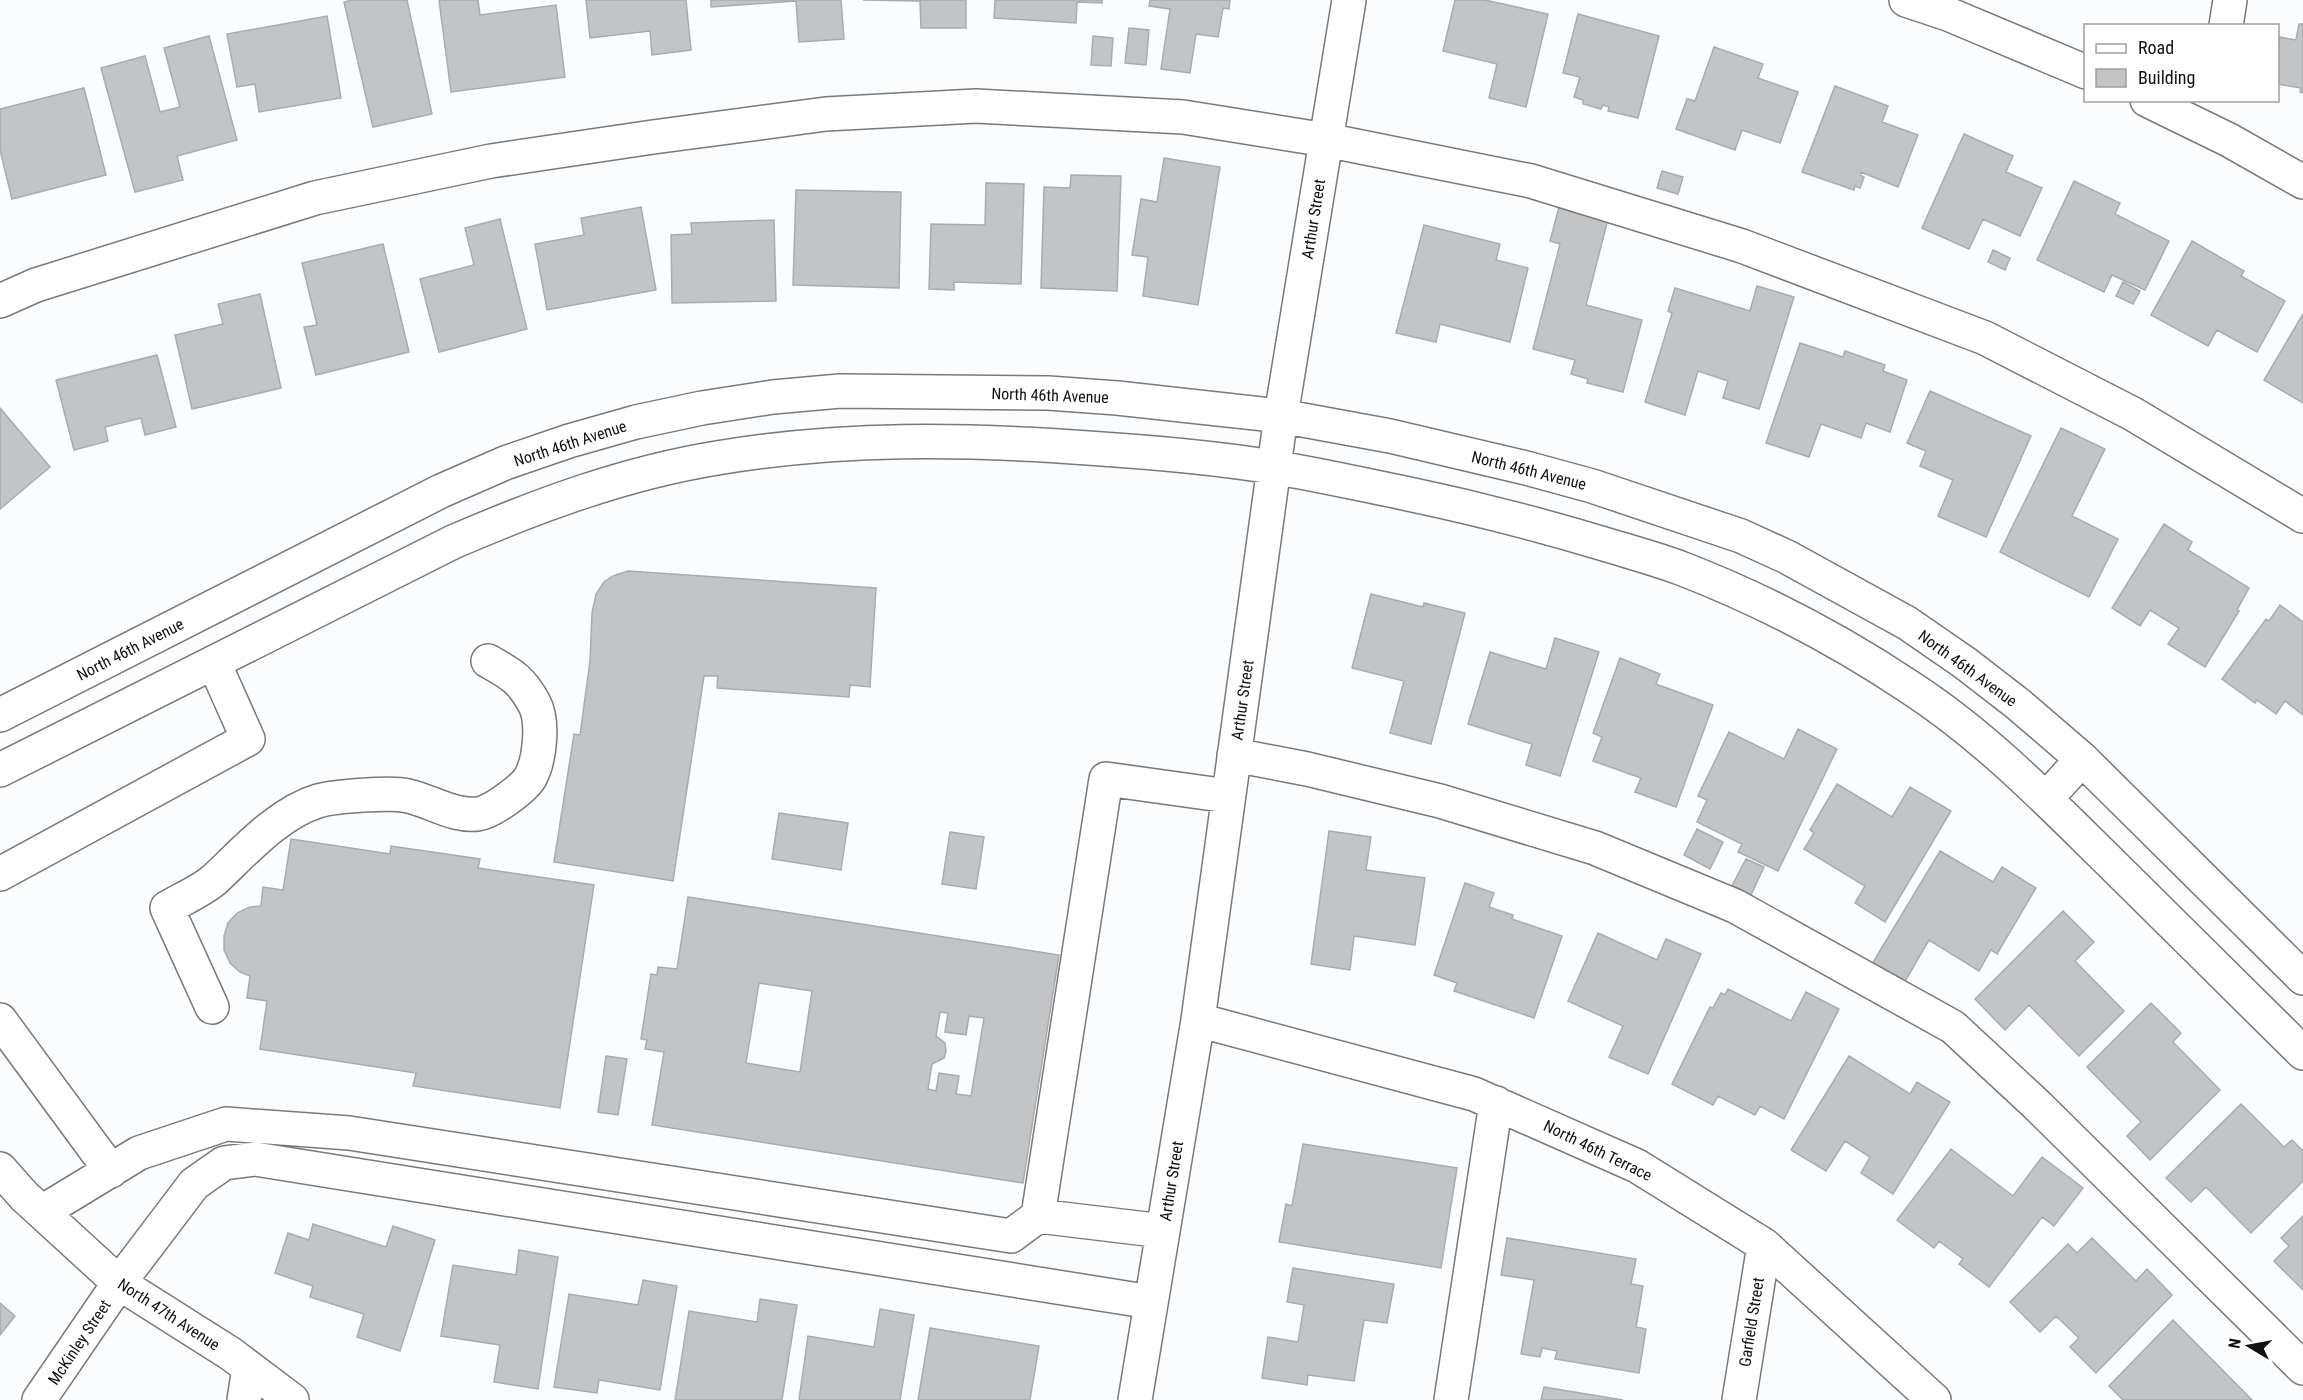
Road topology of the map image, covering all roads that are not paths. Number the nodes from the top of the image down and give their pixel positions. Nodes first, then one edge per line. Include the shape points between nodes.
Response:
1 (1349, 0) edge
2 (1906, 0) edge
3 (2230, 0) edge
4 (1950, 7) edge
5 (2226, 24) edge
6 (2084, 72) edge
7 (2156, 102) edge
8 (2212, 115) edge
9 (1326, 140) junction
10 (2303, 182) edge
11 (0, 302) edge
12 (1281, 416) junction
13 (1274, 467) junction
14 (2303, 516) edge
15 (488, 661) dead end
16 (214, 663) junction
17 (0, 715) edge
18 (1234, 755) junction
19 (2082, 759) junction
20 (0, 770) edge
21 (1228, 796) junction
22 (2046, 799) junction
23 (0, 874) edge
24 (2303, 978) edge
25 (212, 1008) dead end
26 (0, 1020) edge
27 (1198, 1020) junction
28 (2303, 1053) edge
29 (1496, 1103) junction
30 (0, 1169) edge
31 (111, 1171) junction
32 (42, 1212) junction
33 (1038, 1216) junction
34 (1163, 1231) junction
35 (1764, 1245) junction
36 (119, 1283) junction
37 (1151, 1302) junction
38 (249, 1368) junction
39 (2303, 1368) edge
40 (39, 1400) edge
41 (244, 1400) edge
42 (292, 1400) edge
43 (1135, 1400) edge
44 (1451, 1400) edge
45 (1739, 1400) edge
46 (1934, 1400) edge

1 - 9 street, Arthur Street
2 - 4 street
3 - 5 street
4 - 6 street
7 - 8 street
8 - 10 street
9 - 11 street via 1183,117 987,107 826,114 491,161 315,198 36,285
9 - 12 street, Arthur Street
9 - 14 street via 1531,181 1742,246 1985,338 2133,414
12 - 13 street, Arthur Street
12 - 17 street, North 46th Avenue via 1048,393 840,391 725,404 636,422 537,452 441,491
12 - 19 street, North 46th Avenue via 1390,436 1526,468 1741,536 1907,623 2018,704
13 - 16 street via 1130,451 920,440 854,442 714,459 582,490 518,514 453,542
13 - 18 street, Arthur Street
13 - 22 street via 1468,506 1676,566 1730,588 1797,620 1916,691 2024,776
15 - 25 street via 519,679 536,705 541,740 530,778 502,803 479,814 451,811 407,795 375,794 318,801 267,830 212,881 167,908
16 - 20 street
16 - 23 street via 248,739
18 - 21 street, Arthur Street
18 - 39 street via 1440,801 1595,848 1735,906 1953,1026
19 - 22 street
19 - 24 street, North 46th Avenue
21 - 27 street, Arthur Street
21 - 33 street via 1106,779
22 - 28 street
26 - 31 street
27 - 29 street, North 46th Terrace
27 - 34 street, Arthur Street
29 - 35 street, North 46th Terrace via 1637,1166
29 - 44 street
30 - 32 street, North 47th Avenue
31 - 32 street
31 - 33 street via 139,1154 226,1124 348,1133 1011,1236
32 - 36 street, North 47th Avenue
33 - 34 street
34 - 37 street, Arthur Street
35 - 45 street, Garfield Street
35 - 46 street, North 46th Terrace
36 - 37 street, McKinley Street via 194,1184 224,1163 255,1160
36 - 38 street, North 47th Avenue
36 - 40 street, McKinley Street
37 - 43 street, Arthur Street
38 - 41 street
38 - 42 street, North 47th Avenue

